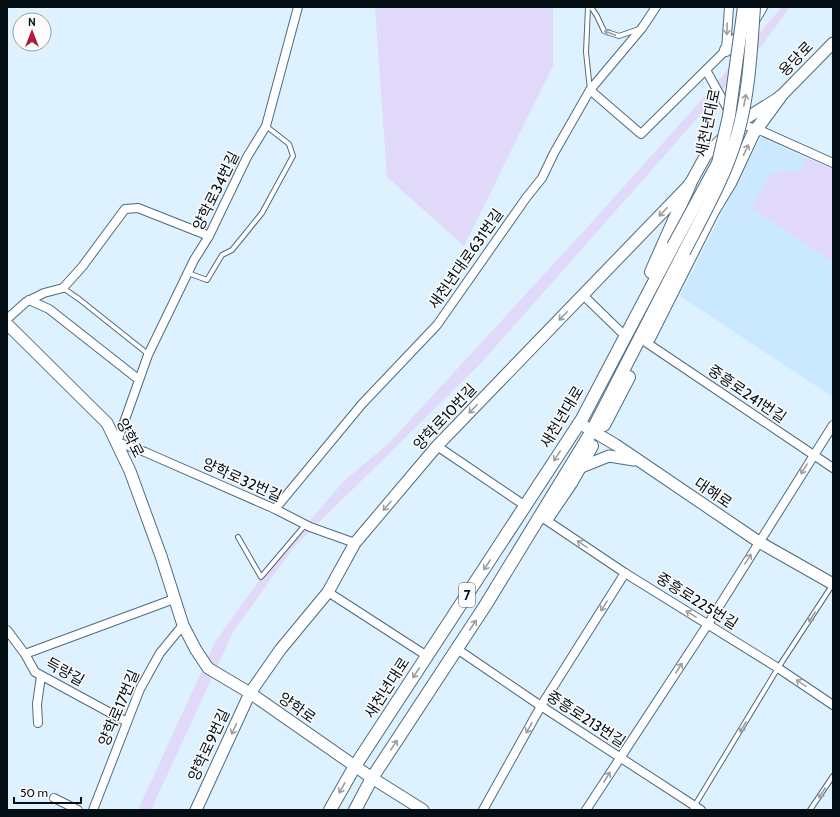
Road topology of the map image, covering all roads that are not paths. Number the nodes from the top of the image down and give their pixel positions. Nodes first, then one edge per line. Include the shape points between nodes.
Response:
1 (298, 7) edge
2 (589, 7) edge
3 (656, 7) edge
4 (729, 7) edge
5 (741, 7) edge
6 (744, 7) edge
7 (755, 7) edge
8 (761, 7) edge
9 (642, 28) junction
10 (831, 48) edge
11 (726, 50) junction
12 (706, 70) junction
13 (590, 90) junction
14 (780, 97) junction
15 (737, 124) junction
16 (266, 126) junction
17 (757, 129) junction
18 (833, 163) edge
19 (697, 171) junction
20 (734, 175) junction
21 (690, 184) junction
22 (209, 236) junction
23 (188, 273) junction
24 (63, 288) junction
25 (583, 295) junction
26 (29, 300) junction
27 (7, 319) edge
28 (7, 324) edge
29 (621, 332) junction
30 (646, 343) junction
31 (148, 355) junction
32 (138, 379) junction
33 (581, 421) junction
34 (833, 424) edge
35 (595, 433) junction
36 (117, 442) junction
37 (437, 446) junction
38 (813, 455) junction
39 (638, 461) junction
40 (579, 468) junction
41 (833, 468) edge
42 (524, 505) junction
43 (275, 509) junction
44 (546, 520) junction
45 (305, 525) junction
46 (238, 537) dead end
47 (759, 542) junction
48 (355, 543) junction
49 (524, 543) junction
50 (625, 573) junction
51 (833, 584) edge
52 (328, 592) junction
53 (174, 599) junction
54 (183, 624) junction
55 (708, 624) junction
56 (7, 630) edge
57 (457, 649) junction
58 (25, 654) junction
59 (427, 656) junction
60 (778, 668) junction
61 (41, 676) junction
62 (250, 694) junction
63 (833, 705) edge
64 (541, 706) junction
65 (127, 722) junction
66 (38, 723) dead end
67 (620, 758) junction
68 (355, 766) junction
69 (833, 776) edge
70 (372, 778) junction
71 (59, 803) edge
72 (696, 808) edge
73 (78, 810) edge
74 (93, 810) edge
75 (196, 810) edge
76 (330, 810) edge
77 (355, 810) edge
78 (422, 810) edge
79 (483, 810) edge
80 (586, 810) edge
81 (810, 810) edge

1 - 16 street, 양학로34번길
9 -> 2 lane via 619,36 604,31 597,16
2 - 13 lane via 586,52
3 - 9 street, 새천년대로631번길
4 -> 11 street
5 - 7 street
6 - 33 main road, 새천년대로 / 7, bridge via 729,116 718,163
35 -> 7 main road, 새천년대로, bridge via 707,207 737,137 747,90
8 - 11 main road via 749,27
9 - 13 street, 새천년대로631번길
10 - 14 main road, 용당로
11 - 12 street
12 - 13 street via 641,134
12 - 15 street
13 - 43 street, 새천년대로631번길 via 542,178 436,325 362,404
14 - 15 main road, 용당로
14 - 17 main road
15 - 17 street
15 - 19 main road, 양학로10번길 via 706,155
16 - 22 street, 양학로34번길 via 247,157
16 - 23 lane via 288,144 293,156 262,213 232,250 222,255 207,280
17 - 18 street
20 -> 17 main road
19 - 20 main road via 710,167
19 - 21 main road, 양학로10번길
20 - 30 main road
21 -> 25 main road, 양학로10번길
21 - 29 main road
22 - 23 street, 양학로34번길
22 - 24 street via 138,208 124,209 82,267
23 - 31 street, 양학로34번길
24 - 26 street
24 - 31 lane
25 - 29 street
25 -> 37 main road, 양학로10번길
26 - 27 street
26 - 32 street via 49,309
28 - 36 main road, 양학로 via 107,423
29 - 33 main road via 583,404
30 - 35 main road
30 - 38 street, 중흥로241번길
31 - 32 street, 양학로34번길
32 - 36 street, 양학로34번길
33 - 35 main road, 대해로
33 -> 42 main road, 새천년대로 / 7
34 - 38 street
35 - 39 main road, 대해로
35 - 40 main road
35 - 49 main road, 새천년대로 / 7
36 - 43 street, 양학로32번길
36 - 53 main road, 양학로 via 143,506
37 - 42 street
37 -> 48 main road, 양학로10번길
38 - 41 street, 중흥로241번길
38 -> 47 street
39 - 40 main road via 609,456
39 - 47 main road, 대해로
40 - 44 main road
42 -> 59 main road, 새천년대로 / 7
43 - 45 street, 양학로32번길
44 - 49 main road via 538,533
50 -> 44 street, 중흥로225번길
45 - 46 lane via 261,577
45 - 48 street, 양학로32번길
47 - 51 main road, 대해로
55 -> 47 street
48 - 52 main road, 양학로10번길
57 -> 49 main road, 새천년대로 / 7
55 -> 50 street, 중흥로225번길
50 -> 64 street
51 -> 60 lane
52 - 59 street
52 - 62 main road, 양학로10번길 via 280,650
53 - 54 main road, 양학로
53 - 58 street
54 - 62 main road, 양학로 via 208,668
54 - 65 street, 양학로17번길 via 160,653 140,689
55 - 60 street, 중흥로225번길
67 -> 55 street
56 - 58 street, 득량길
57 - 64 street, 중흥로213번길
70 -> 57 main road, 새천년대로 / 7
58 - 61 street, 득량길 via 35,672
59 -> 68 main road, 새천년대로 / 7
63 -> 60 street, 중흥로225번길
60 -> 72 lane
61 - 65 street, 득량길
61 - 66 street via 37,704
62 - 68 main road, 양학로
62 -> 75 main road, 양학로9번길
64 - 67 street, 중흥로213번길
64 -> 79 street
65 - 74 street, 양학로17번길
67 - 72 street, 중흥로213번길
80 -> 67 street
68 - 70 main road, 양학로
68 -> 76 main road, 새천년대로 / 7
69 -> 81 lane
70 - 77 main road, 새천년대로 / 7
70 - 78 main road, 양학로
71 - 73 street

